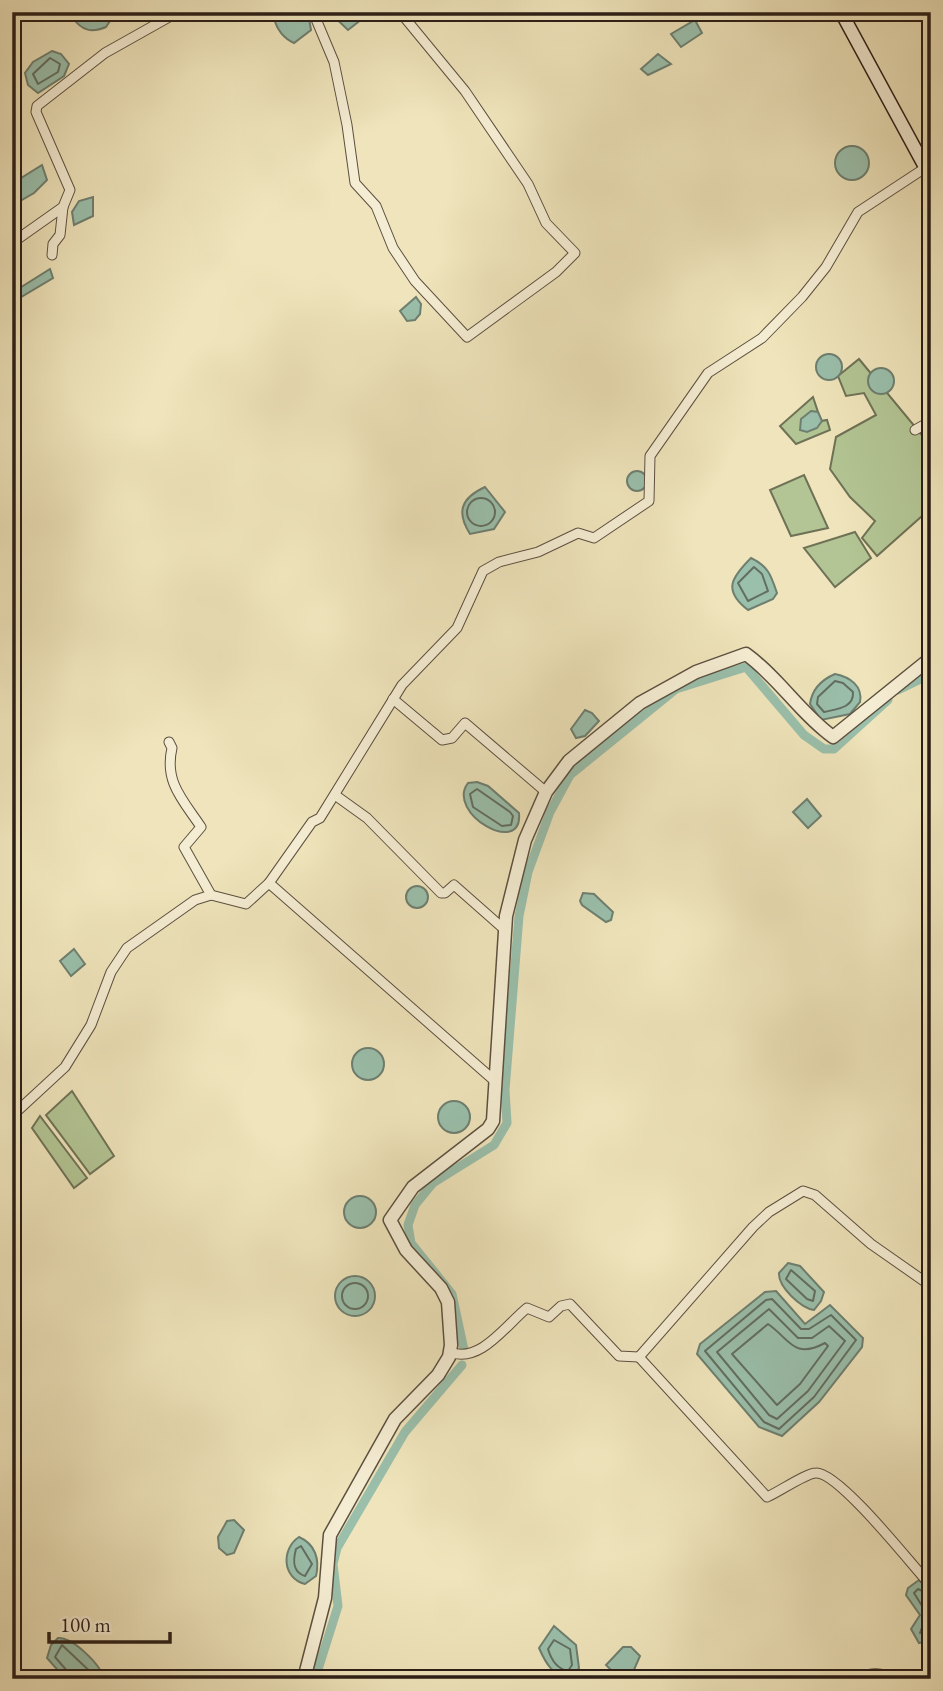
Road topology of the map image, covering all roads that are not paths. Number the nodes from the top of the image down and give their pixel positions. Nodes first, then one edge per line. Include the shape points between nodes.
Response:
1 (178, 12) edge
2 (313, 12) edge
3 (400, 12) edge
4 (841, 12) edge
5 (928, 173) edge
6 (63, 207) junction
7 (12, 243) edge
8 (52, 255) dead end
9 (931, 421) edge
10 (915, 430) dead end
11 (931, 658) edge
12 (393, 699) junction
13 (169, 742) dead end
14 (545, 792) junction
15 (335, 795) junction
16 (269, 883) junction
17 (211, 895) junction
18 (505, 930) junction
19 (496, 1082) junction
20 (12, 1116) edge
21 (931, 1286) edge
22 (450, 1352) junction
23 (639, 1357) junction
24 (931, 1586) edge
25 (304, 1679) edge
26 (858, 1679) edge
27 (891, 1679) edge

1 - 6 street via 105,53 37,106 70,190
2 - 3 street via 334,62 355,184 376,206 393,247 415,281 467,337 575,253 547,223 528,184 465,91
4 - 5 street
5 - 12 street via 858,212 826,267 802,297 762,338 708,373 650,456 649,501 594,538 578,533 483,571 457,628
6 - 7 street
6 - 8 street via 61,235 52,244
9 - 10 street
11 - 14 street via 833,737 746,653 696,672 640,703 569,761
12 - 14 street via 442,740 452,738 465,723
12 - 15 street
13 - 17 street via 167,768 172,783 201,827 184,847
14 - 18 street via 514,873
15 - 16 street
15 - 18 street via 367,818 441,893 454,885
16 - 17 street via 246,904
16 - 19 street
17 - 20 street via 179,910 120,955 90,1026 65,1067
18 - 19 street
19 - 22 street via 493,1121 488,1129 413,1187 390,1220 406,1250 449,1302
21 - 23 street via 871,1244 815,1195 803,1191 753,1227
22 - 23 street via 464,1356 475,1352 527,1308 549,1317 570,1304 619,1356
22 - 25 street via 438,1375 395,1419 330,1535 325,1598
23 - 24 street via 767,1497 813,1472 828,1474
26 - 27 street via 867,1674 886,1674

